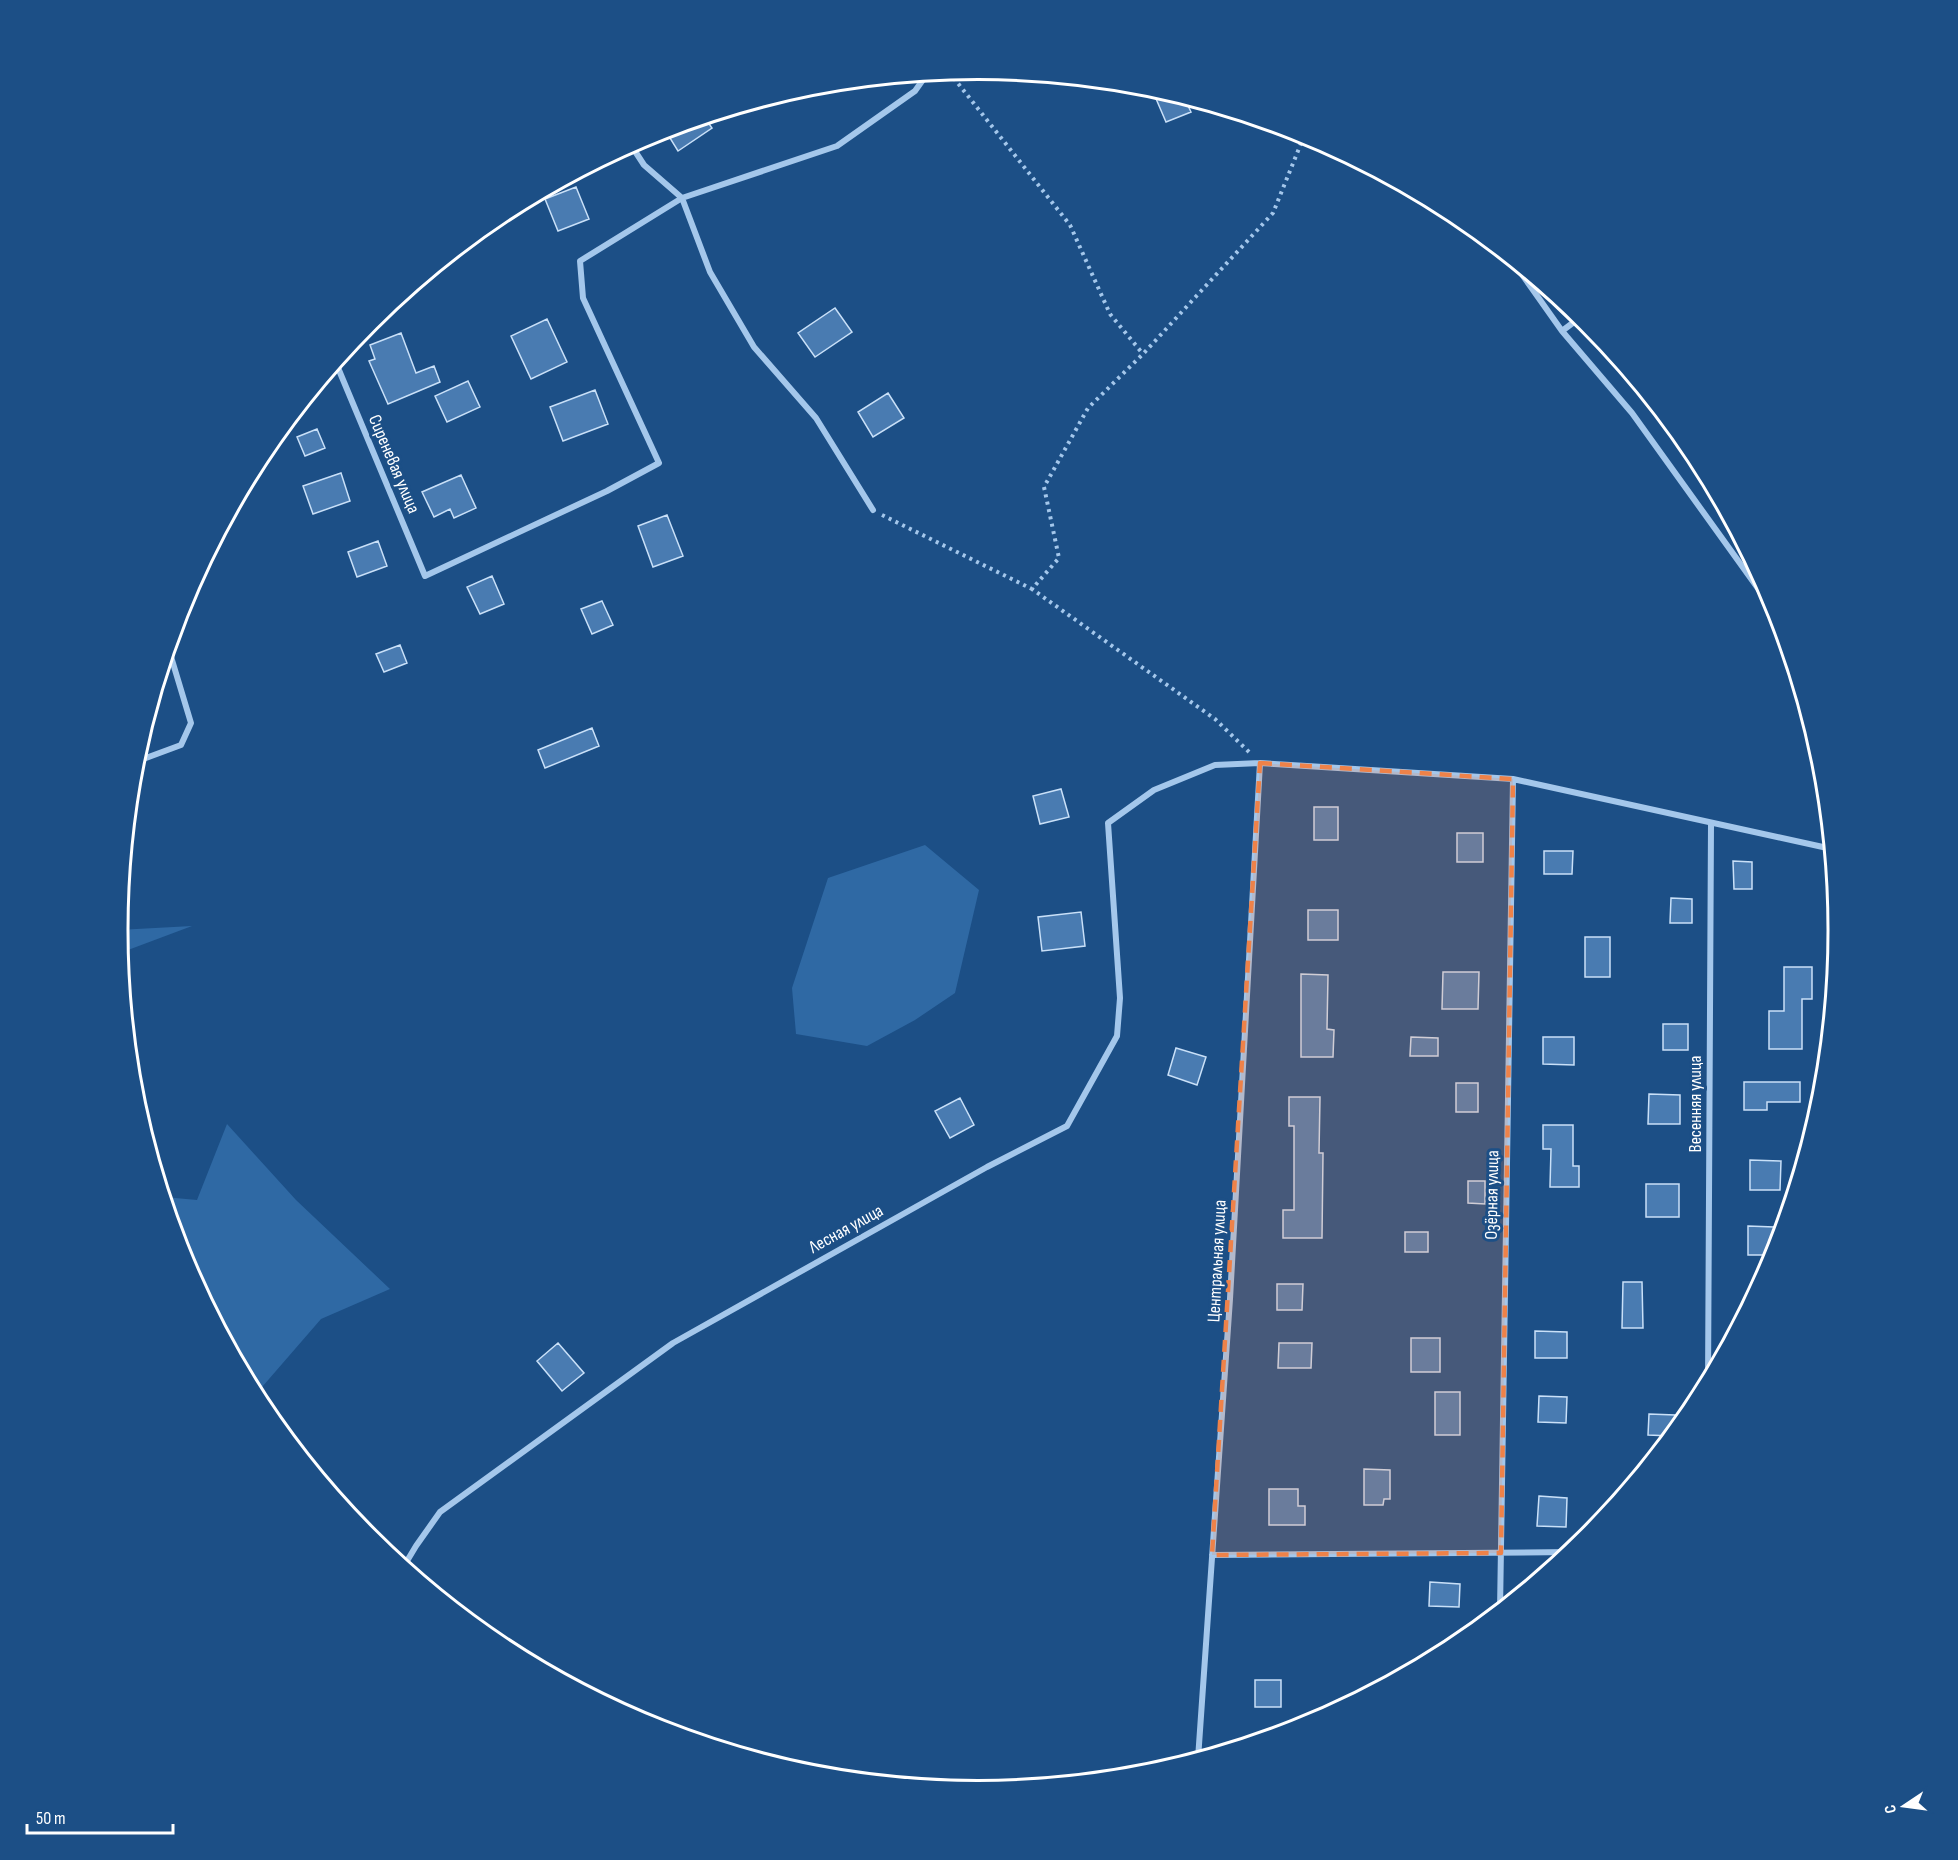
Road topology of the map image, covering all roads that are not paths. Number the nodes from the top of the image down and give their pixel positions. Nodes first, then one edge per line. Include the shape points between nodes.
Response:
1 (922, 81) edge
2 (636, 152) edge
3 (682, 198) junction
4 (1525, 278) edge
5 (1573, 323) edge
6 (1562, 331) junction
7 (339, 370) edge
8 (873, 510) road end
9 (1757, 587) edge
10 (172, 662) edge
11 (146, 758) edge
12 (1260, 764) junction
13 (1513, 779) junction
14 (1711, 824) junction
15 (1825, 848) edge
16 (1708, 1368) edge
17 (1558, 1552) edge
18 (1501, 1553) junction
19 (1212, 1555) junction
20 (408, 1559) edge
21 (1500, 1602) edge
22 (1198, 1752) edge

1 - 3 street via 915,91 837,146
2 - 3 street via 644,165
3 - 7 street, Сиреневая улица via 580,261 582,298 659,463 607,491 425,576
3 - 8 street via 710,272 754,347 816,418
4 - 6 street
5 - 6 street
6 - 9 street via 1632,413
10 - 11 street via 190,723 181,746
12 - 13 street
12 - 19 street, Центральная улица
12 - 20 street, Лесная улица via 1215,765 1154,790 1108,823 1120,998 1117,1036 1067,1126 673,1343 440,1512
13 - 14 street
13 - 18 street, Озёрная улица
14 - 15 street
14 - 16 street, Весенняя улица
17 - 18 street
18 - 19 street
18 - 21 street, Озёрная улица
19 - 22 street, Центральная улица

